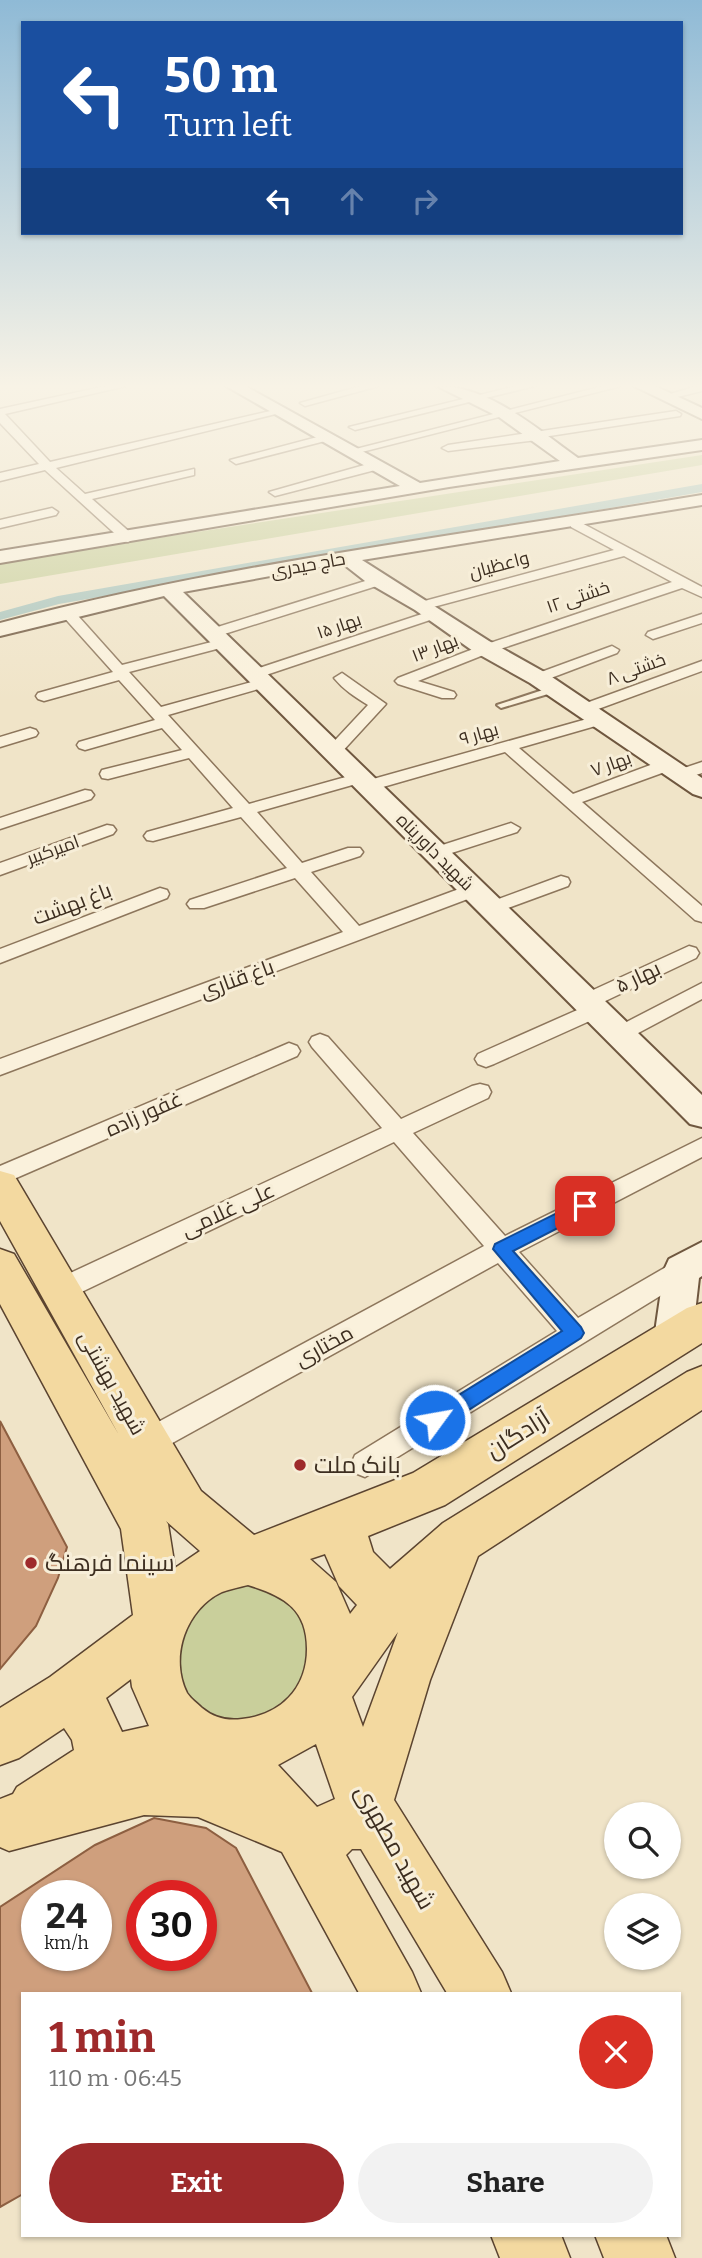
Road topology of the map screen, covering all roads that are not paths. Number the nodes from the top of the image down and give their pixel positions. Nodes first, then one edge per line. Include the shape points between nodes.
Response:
1 (76, 491) edge
2 (110, 491) edge
3 (403, 491) edge
4 (83, 498) junction
5 (702, 500) edge
6 (52, 512) dead end
7 (0, 524) edge
8 (576, 524) junction
9 (128, 538) junction
10 (626, 551) junction
11 (0, 556) edge
12 (348, 558) junction
13 (378, 581) junction
14 (682, 583) junction
15 (169, 589) junction
16 (701, 593) edge
17 (428, 610) junction
18 (66, 611) junction
19 (702, 618) edge
20 (0, 630) edge
21 (653, 635) dead end
22 (218, 638) junction
23 (486, 649) junction
24 (612, 650) dead end
25 (702, 666) edge
26 (121, 672) junction
27 (342, 678) dead end
28 (259, 679) junction
29 (547, 683) junction
30 (448, 695) dead end
31 (44, 696) dead end
32 (501, 705) dead end
33 (592, 714) junction
34 (162, 717) junction
35 (30, 733) dead end
36 (0, 742) edge
37 (85, 745) dead end
38 (507, 746) junction
39 (333, 751) junction
40 (193, 752) junction
41 (683, 769) edge
42 (108, 774) dead end
43 (364, 782) junction
44 (702, 789) edge
45 (85, 795) dead end
46 (570, 801) junction
47 (245, 810) junction
48 (0, 824) edge
49 (512, 828) dead end
50 (107, 830) dead end
51 (153, 836) dead end
52 (354, 852) dead end
53 (436, 853) junction
54 (0, 869) edge
55 (299, 870) junction
56 (561, 882) dead end
57 (160, 894) dead end
58 (483, 899) junction
59 (197, 904) dead end
60 (702, 916) edge
61 (356, 934) junction
62 (689, 953) dead end
63 (0, 956) edge
64 (702, 990) edge
65 (592, 1006) junction
66 (620, 1034) junction
67 (320, 1042) dead end
68 (289, 1051) dead end
69 (486, 1059) dead end
70 (0, 1067) edge
71 (480, 1092) dead end
72 (702, 1115) edge
73 (397, 1129) junction
74 (702, 1146) edge
75 (0, 1176) edge
76 (0, 1186) edge
77 (501, 1249) junction
78 (692, 1263) edge
79 (0, 1266) edge
80 (60, 1290) junction
81 (687, 1330) edge
82 (575, 1333) junction
83 (702, 1386) edge
84 (146, 1443) junction
85 (365, 1464) dead end
86 (164, 1516) junction
87 (342, 1525) junction
88 (460, 1540) junction
89 (248, 1561) junction
90 (391, 1599) junction
91 (159, 1626) junction
92 (324, 1692) junction
93 (68, 1695) junction
94 (0, 1740) edge
95 (214, 1743) junction
96 (103, 1763) junction
97 (371, 1814) junction
98 (5, 1826) edge
99 (308, 1841) junction
100 (390, 1992) edge
101 (480, 1992) edge
102 (525, 2237) edge
103 (629, 2237) edge
104 (537, 2258) edge
105 (642, 2258) edge

1 - 4 street
2 - 4 street
3 - 9 street
4 - 9 street
5 - 8 street, حاج حیدری
6 - 7 street
8 - 10 street
8 - 12 street, حاج حیدری
9 - 11 street
10 - 14 street
10 - 17 street, واعظیان
12 - 13 street
12 - 15 street, حاج حیدری
13 - 17 street
13 - 22 street
14 - 16 street
14 - 23 street, خشتی ۱۲
15 - 18 street, حاج حیدری
15 - 22 street, شهید داورپناه
17 - 23 street
17 - 28 street, بهار ۱۵
18 - 20 street, حاج حیدری
18 - 26 street
19 - 21 street
22 - 26 street
22 - 28 street, شهید داورپناه
23 - 29 street
23 - 30 street, بهار ۱۳ via 403,681
24 - 29 street
25 - 33 street, خشتی ۸
26 - 31 street
26 - 34 street
27 - 39 street via 378,704
28 - 34 street, بهار ۱۵
28 - 39 street, شهید داورپناه
29 - 32 lane
29 - 33 street
33 - 38 street, بهار ۹
33 - 41 street
34 - 37 street
34 - 40 street
35 - 36 street
38 - 43 street, بهار ۹
38 - 46 street
39 - 43 street, شهید داورپناه
40 - 42 street
40 - 47 street
41 - 44 street
41 - 46 street, بهار ۷
43 - 47 street, بهار ۹
43 - 53 street, شهید داورپناه
45 - 48 street
46 - 60 street
47 - 51 street, بهار ۹
47 - 55 street
49 - 53 street
50 - 54 street, امیرکبیر
52 - 55 street
53 - 58 street, شهید داورپناه
55 - 59 street
55 - 61 street
56 - 58 street, باغ قناری
57 - 63 street, باغ بهشت
58 - 61 street, باغ قناری
58 - 65 street, شهید داورپناه
61 - 70 street, باغ قناری
62 - 65 street, بهار ۵
64 - 66 street
65 - 66 street, شهید داورپناه
65 - 69 street, بهار ۵
66 - 72 street, شهید داورپناه
67 - 73 street
68 - 75 street, غفور زاده
71 - 73 street, علی غلامی
73 - 77 street
73 - 80 street, علی غلامی
74 - 77 street, مختاری
76 - 80 main road, شهید بهشتی
77 - 82 street
77 - 84 street, مختاری
78 - 81 street
78 - 82 street
79 - 86 main road, شهید بهشتی
80 - 84 main road, شهید بهشتی
81 - 87 main road, آزادگان via 429,1489
82 - 85 street
83 - 88 main road
84 - 86 main road, شهید بهشتی
86 - 89 main road, شهید بهشتی
86 - 91 main road, شهید بهشتی
87 - 89 main road, آزادگان
87 - 90 main road via 355,1569 371,1587
88 - 90 main road
88 - 97 main road via 404,1680
89 - 91 main road via 221,1566 195,1579 174,1600
89 - 92 main road via 272,1564 295,1575 314,1591 327,1613 333,1665
90 - 92 main road
91 - 93 main road
91 - 95 main road via 155,1679 164,1704 181,1726
92 - 95 main road via 311,1712 273,1741 250,1747
92 - 97 main road, شهید مطهری
93 - 94 main road
93 - 96 main road via 87,1712 99,1735
95 - 96 main road
95 - 99 main road
96 - 98 main road
97 - 99 main road via 332,1826
97 - 101 main road, شهید مطهری
98 - 99 main road via 144,1788 198,1790
99 - 100 main road
102 - 104 main road
103 - 105 main road

